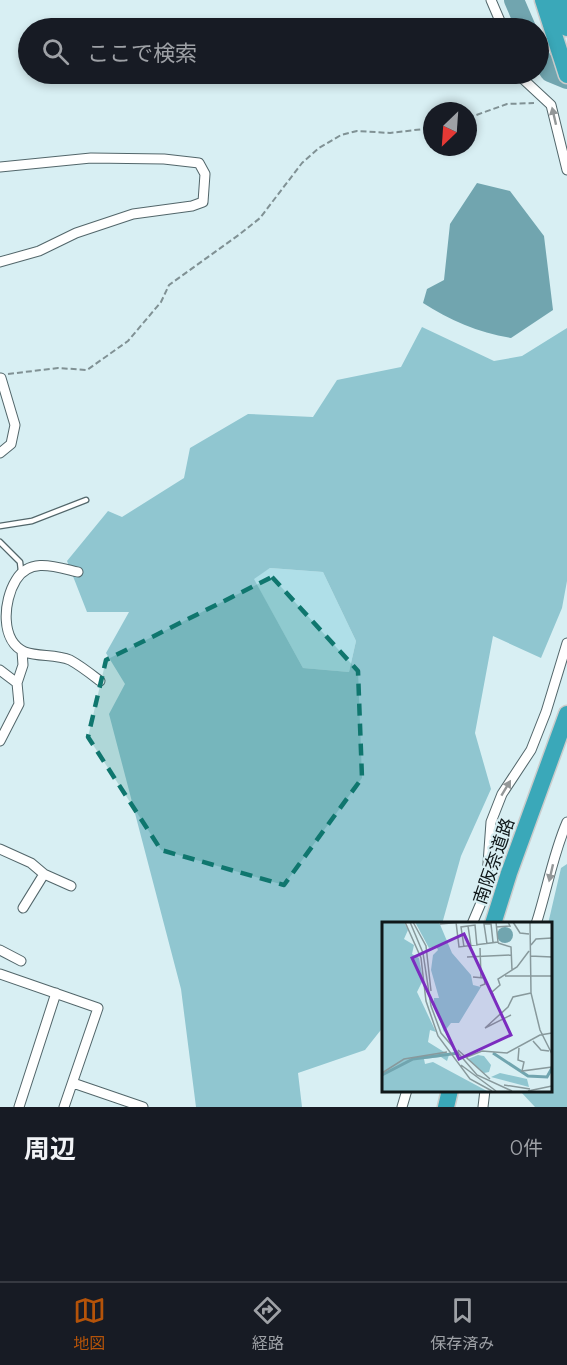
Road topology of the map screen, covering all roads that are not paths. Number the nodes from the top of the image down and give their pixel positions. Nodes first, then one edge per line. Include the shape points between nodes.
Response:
1 (491, 0) edge
2 (543, 0) edge
3 (559, 0) edge
4 (499, 18) edge
5 (549, 18) edge
6 (549, 19) edge
7 (567, 28) edge
8 (567, 75) edge
9 (528, 84) edge
10 (565, 159) edge
11 (0, 167) edge
12 (567, 170) edge
13 (0, 262) edge
14 (1, 378) edge
15 (0, 453) edge
16 (86, 500) dead end
17 (0, 526) edge
18 (0, 542) edge
19 (21, 571) junction
20 (78, 572) dead end
21 (567, 643) edge
22 (22, 651) junction
23 (0, 670) edge
24 (100, 681) dead end
25 (17, 684) junction
26 (567, 714) edge
27 (567, 725) edge
28 (0, 741) edge
29 (532, 811) junction
30 (567, 822) edge
31 (0, 849) edge
32 (44, 874) junction
33 (71, 886) dead end
34 (23, 908) dead end
35 (473, 922) edge
36 (494, 922) edge
37 (537, 922) edge
38 (0, 950) edge
39 (21, 961) dead end
40 (0, 974) edge
41 (57, 993) junction
42 (73, 1083) junction
43 (406, 1092) edge
44 (450, 1092) edge
45 (485, 1092) edge
46 (138, 1106) edge
47 (19, 1107) edge
48 (64, 1107) edge
49 (402, 1107) edge
50 (446, 1107) edge
51 (483, 1107) edge

1 - 4 street
2 - 5 highway
3 - 7 highway
6 - 8 highway
10 -> 9 street via 551,105
10 - 12 street
11 - 13 street via 91,158 164,159 199,163 205,174 203,202 133,214
14 - 15 street via 15,425 11,444
16 - 17 lane via 32,521
18 - 19 lane via 20,562
19 - 20 street via 37,565
19 - 22 street via 3,607 5,633
35 -> 21 street via 486,891 491,822 502,794 531,750
22 - 24 street via 69,660
22 - 25 street
23 - 25 street
25 - 28 street via 19,704
26 - 29 highway, 南阪奈道路
27 - 29 highway, 南阪奈道路
29 - 36 highway, 南阪奈道路
30 -> 37 street
31 - 32 street via 31,863
32 - 33 street
32 - 34 street
38 - 39 street
40 - 41 street
41 - 42 street via 98,1008
41 - 47 street
42 - 46 street
42 - 48 street
43 - 49 street
44 - 50 highway
45 - 51 street

